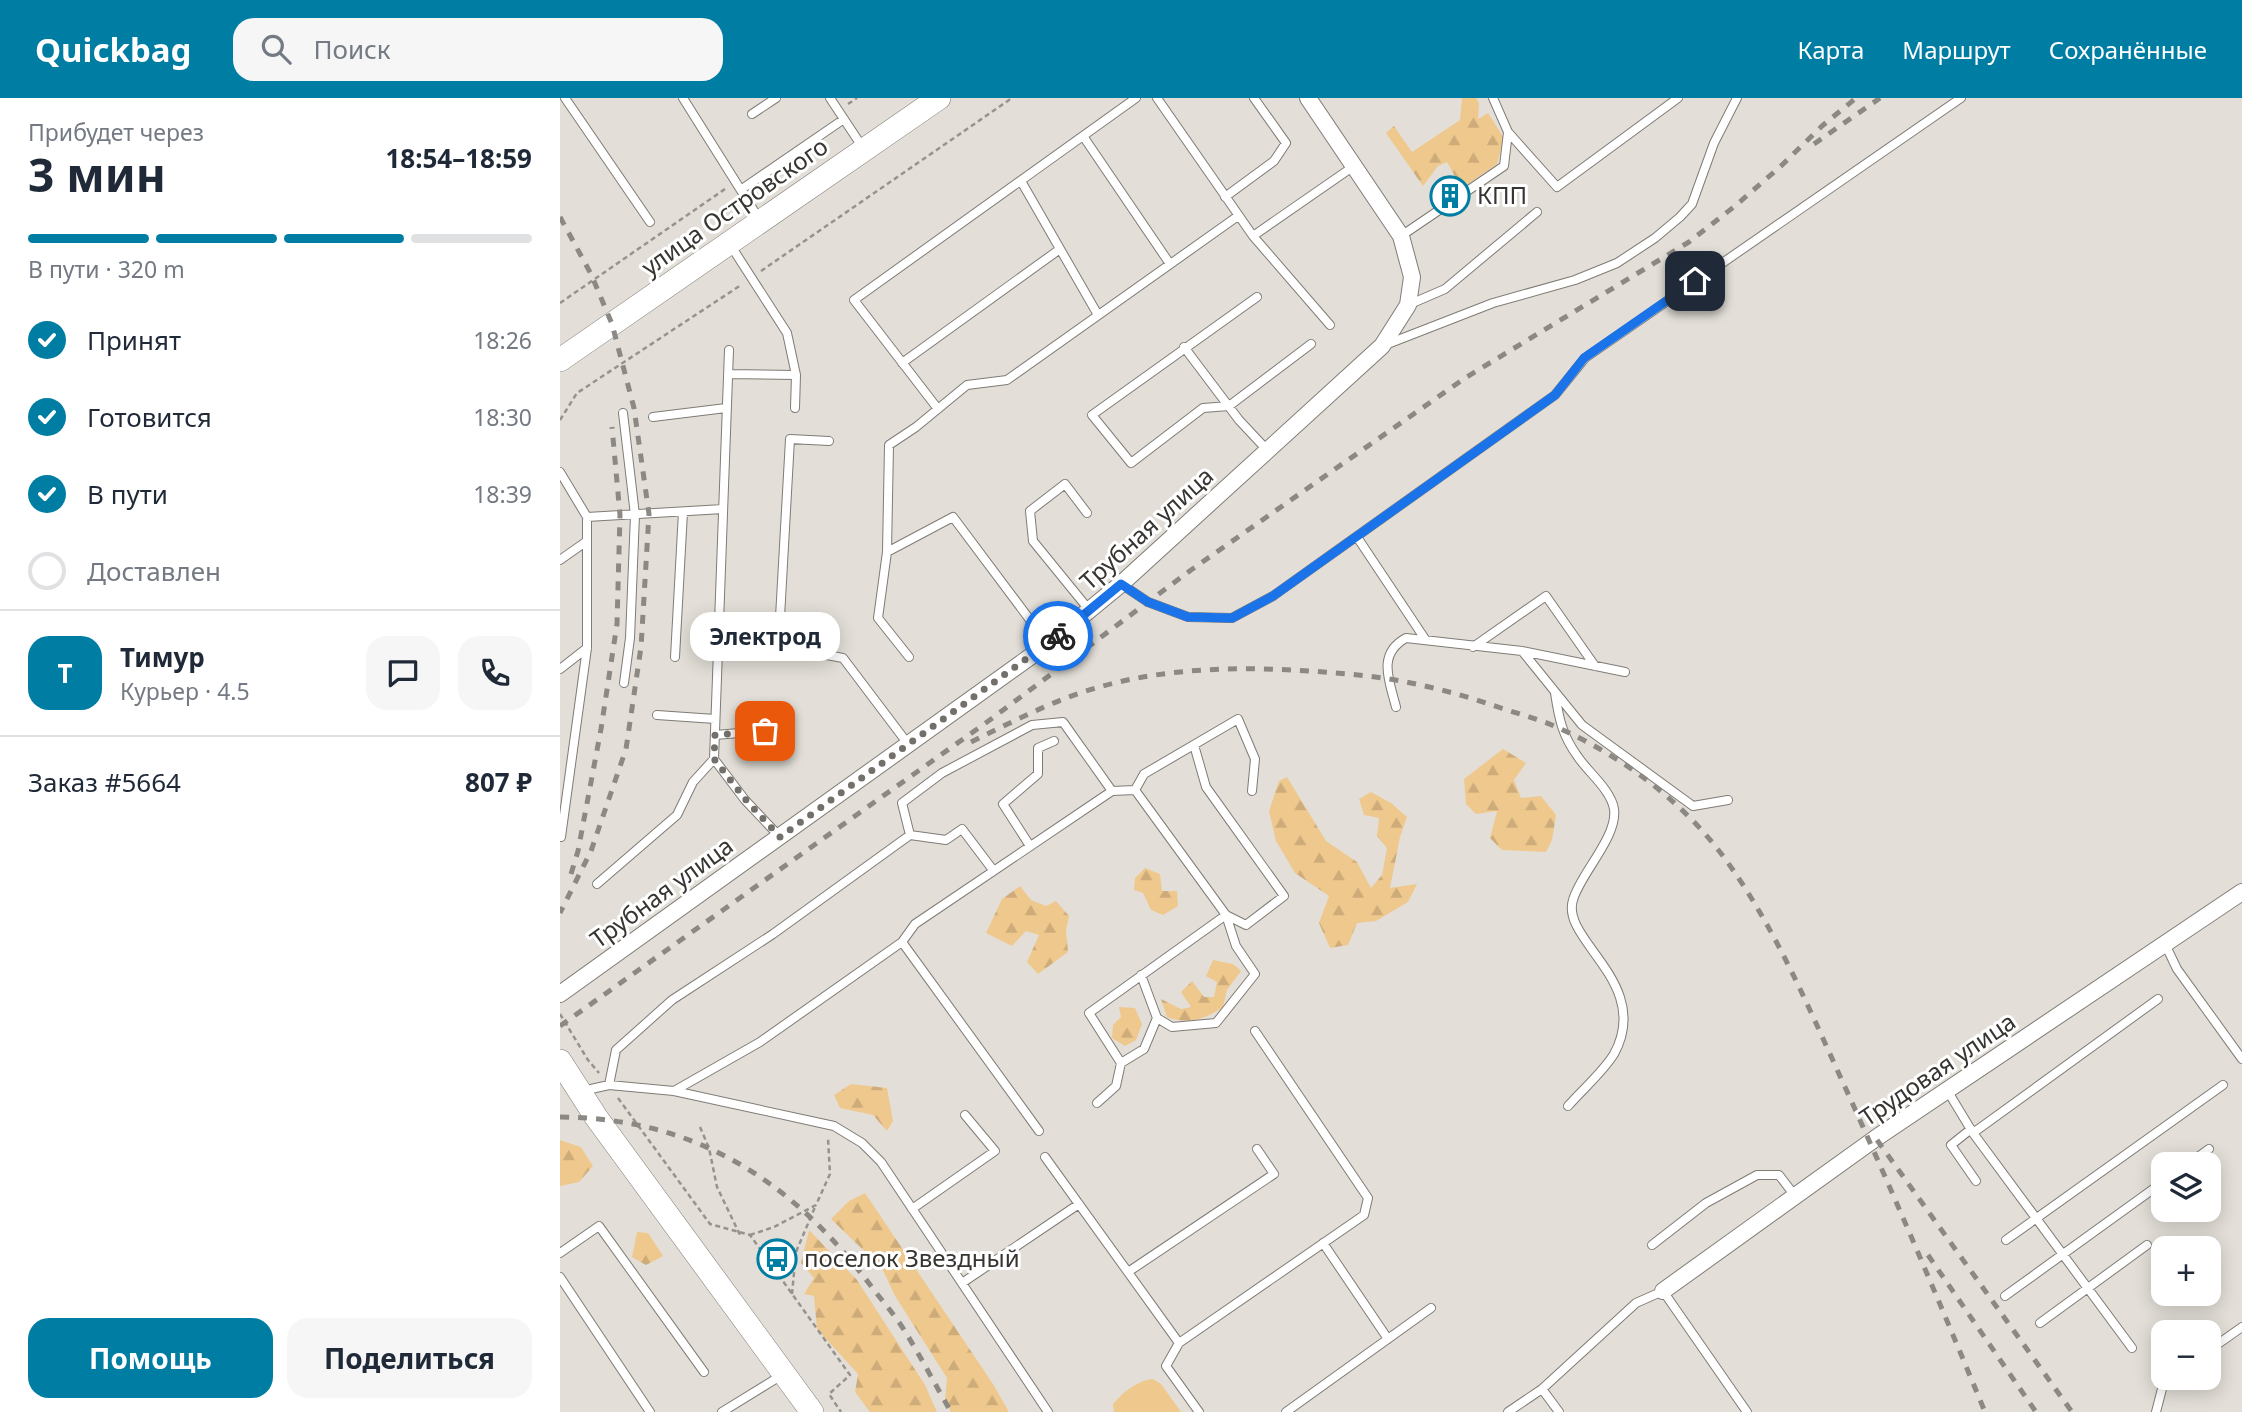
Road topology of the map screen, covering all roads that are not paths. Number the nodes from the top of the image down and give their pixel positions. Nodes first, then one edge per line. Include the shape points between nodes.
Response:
1 (565, 98) edge
2 (683, 98) edge
3 (776, 98) edge
4 (830, 98) edge
5 (939, 98) edge
6 (1136, 98) edge
7 (1157, 98) edge
8 (1254, 98) edge
9 (1308, 98) edge
10 (1493, 98) edge
11 (1678, 98) edge
12 (1737, 98) edge
13 (1961, 98) edge
14 (752, 114) dead end
15 (844, 119) junction
16 (1508, 132) junction
17 (1083, 136) junction
18 (864, 150) junction
19 (1354, 166) junction
20 (1021, 181) junction
21 (742, 189) junction
22 (1225, 197) junction
23 (1537, 212) dead end
24 (1238, 216) junction
25 (761, 221) junction
26 (650, 222) dead end
27 (1253, 236) junction
28 (1401, 236) junction
29 (729, 243) junction
30 (1060, 249) junction
31 (1170, 264) junction
32 (1257, 297) dead end
33 (1408, 305) junction
34 (1098, 315) junction
35 (1329, 325) dead end
36 (1311, 344) dead end
37 (1382, 346) junction
38 (1184, 348) junction
39 (729, 350) dead end
40 (560, 360) edge
41 (902, 363) junction
42 (728, 374) junction
43 (796, 375) junction
44 (1228, 406) junction
45 (726, 408) junction
46 (795, 408) dead end
47 (938, 409) junction
48 (623, 413) dead end
49 (653, 417) dead end
50 (830, 441) dead end
51 (1268, 451) junction
52 (560, 472) edge
53 (723, 509) junction
54 (683, 512) junction
55 (1087, 513) dead end
56 (635, 515) junction
57 (587, 517) junction
58 (1357, 537) junction
59 (587, 541) junction
60 (887, 552) junction
61 (560, 560) edge
62 (1121, 584) junction
63 (1090, 611) junction
64 (1425, 639) junction
65 (1048, 644) junction
66 (1473, 647) junction
67 (587, 648) junction
68 (1522, 651) junction
69 (675, 657) dead end
70 (909, 657) dead end
71 (1595, 666) junction
72 (560, 669) edge
73 (1625, 672) dead end
74 (624, 684) dead end
75 (1555, 693) junction
76 (1396, 706) dead end
77 (657, 715) dead end
78 (715, 719) junction
79 (765, 731) dead end
80 (715, 735) junction
81 (1054, 741) dead end
82 (908, 744) junction
83 (1194, 745) junction
84 (714, 759) junction
85 (1135, 790) junction
86 (1112, 791) junction
87 (1252, 791) dead end
88 (1728, 800) dead end
89 (910, 835) junction
90 (561, 837) edge
91 (780, 837) junction
92 (1030, 846) junction
93 (993, 870) junction
94 (597, 884) dead end
95 (2242, 892) edge
96 (1226, 915) junction
97 (902, 942) junction
98 (2165, 944) junction
99 (1141, 975) junction
100 (560, 994) edge
101 (2158, 999) dead end
102 (1157, 1018) junction
103 (1255, 1031) dead end
104 (2242, 1059) edge
105 (560, 1061) edge
106 (1121, 1063) junction
107 (609, 1085) junction
108 (2223, 1085) dead end
109 (1947, 1090) junction
110 (579, 1091) junction
111 (674, 1091) junction
112 (1097, 1102) dead end
113 (1568, 1106) dead end
114 (965, 1115) dead end
115 (1972, 1131) junction
116 (1039, 1132) dead end
117 (1257, 1149) dead end
118 (2209, 1149) dead end
119 (2205, 1152) edge
120 (1045, 1157) dead end
121 (1976, 1181) dead end
122 (2151, 1191) edge
123 (1795, 1196) junction
124 (1079, 1204) junction
125 (912, 1209) junction
126 (2036, 1218) junction
127 (2006, 1240) dead end
128 (1323, 1243) junction
129 (1652, 1245) dead end
130 (2147, 1245) dead end
131 (560, 1253) edge
132 (2063, 1254) junction
133 (1128, 1272) junction
134 (560, 1278) edge
135 (962, 1283) junction
136 (2088, 1288) junction
137 (1663, 1291) junction
138 (2005, 1296) dead end
139 (1431, 1308) dead end
140 (2040, 1323) dead end
141 (2242, 1327) edge
142 (1388, 1339) junction
143 (2221, 1342) edge
144 (1179, 1343) junction
145 (2132, 1348) dead end
146 (704, 1371) dead end
147 (785, 1374) junction
148 (1542, 1389) junction
149 (2162, 1390) edge
150 (650, 1412) edge
151 (722, 1412) edge
152 (811, 1412) edge
153 (1048, 1412) edge
154 (1199, 1412) edge
155 (1286, 1412) edge
156 (1508, 1412) edge
157 (1559, 1412) edge
158 (1747, 1412) edge
159 (2156, 1412) edge

1 - 26 lane
2 - 21 lane
3 - 14 lane
4 - 15 lane
5 - 18 main road, улица Островского
6 - 17 lane
7 - 22 lane
8 - 22 lane via 1286,144 1275,160
9 - 19 street, Трубная улица
10 - 16 lane
11 - 16 lane via 1557,187
12 - 37 lane via 1714,143 1692,204 1655,238 1617,263 1575,280 1493,303
13 - 58 lane via 1584,358 1555,395
15 - 18 lane
15 - 21 lane
16 - 28 lane via 1504,166
17 - 20 lane
17 - 31 lane
18 - 25 main road, улица Островского
19 - 27 lane
19 - 28 street, Трубная улица
20 - 30 lane
20 - 41 lane via 854,300
21 - 25 lane
22 - 24 lane
23 - 33 lane via 1445,289
24 - 27 lane
24 - 31 lane
25 - 29 main road, улица Островского
27 - 35 lane
28 - 33 street, Трубная улица via 1412,277
29 - 40 main road, улица Островского
29 - 43 lane via 787,332
30 - 34 lane
30 - 41 lane
31 - 34 lane
32 - 38 lane
33 - 37 street, Трубная улица
34 - 47 lane via 1007,380 967,385
36 - 44 lane
37 - 51 street, Трубная улица
38 - 44 lane
38 - 44 lane via 1092,415 1130,463 1203,408
39 - 42 lane
41 - 47 lane
42 - 43 lane
42 - 45 lane
43 - 46 lane
44 - 51 lane
45 - 49 lane
45 - 53 lane
47 - 60 lane via 888,445
48 - 56 lane
50 - 82 lane via 790,439 779,635 805,651 844,658
51 - 62 street, Трубная улица
52 - 57 lane
53 - 54 lane
53 - 78 lane
54 - 56 lane
54 - 69 lane
55 - 63 lane via 1065,484 1030,511 1033,541
56 - 57 lane
56 - 74 lane
57 - 59 lane
58 - 62 lane via 1273,596 1232,618 1188,617 1148,602
58 - 64 lane
59 - 61 lane
59 - 67 lane
60 - 65 lane via 953,517
60 - 70 lane via 878,618
62 - 63 street, Трубная улица
63 - 65 street, Трубная улица
64 - 66 lane
64 - 76 lane via 1406,638 1395,644 1388,657
65 - 82 street, Трубная улица
66 - 68 lane
66 - 71 lane via 1546,596
67 - 72 lane
67 - 90 lane
68 - 71 lane
68 - 75 lane
71 - 73 lane
75 - 88 lane via 1582,725 1693,806
75 - 113 lane via 1560,728 1614,809 1610,832 1572,901 1572,917 1614,984 1622,1002 1624,1028 1613,1055
77 - 78 lane
78 - 80 lane
79 - 80 lane
80 - 84 lane
81 - 92 lane via 1038,748 1038,774 1003,804
82 - 91 street, Трубная улица
83 - 85 lane via 1144,774
83 - 87 lane via 1238,719 1255,759
83 - 96 lane via 1206,787 1284,896 1246,925
84 - 91 lane
84 - 94 lane via 693,782 677,815
85 - 86 lane
85 - 96 lane
86 - 89 lane via 1063,722 1032,725 942,773 902,803
86 - 92 lane
89 - 93 lane via 946,840 962,830
89 - 107 lane via 672,1000 616,1050
91 - 100 street, Трубная улица
92 - 93 lane
93 - 97 lane via 915,924
95 - 98 street, Трудовая улица
96 - 99 lane
96 - 102 lane via 1236,946 1255,974 1216,1023 1172,1027
97 - 111 lane via 760,1042
97 - 116 lane
98 - 104 lane via 2177,969
98 - 109 street, Трудовая улица
99 - 102 lane
99 - 106 lane via 1089,1013
101 - 115 lane
102 - 106 lane via 1144,1049
103 - 128 lane via 1368,1198 1364,1215
105 - 110 main road
106 - 112 lane via 1116,1086
107 - 110 lane
107 - 111 lane
108 - 126 lane
109 - 115 lane
109 - 123 street, Трудовая улица
110 - 147 main road
111 - 125 lane via 834,1126 862,1143 881,1162
114 - 125 lane via 995,1151
115 - 121 lane via 1951,1144
115 - 126 lane
117 - 133 lane via 1274,1174
118 - 119 lane
120 - 124 lane
122 - 132 lane
123 - 129 lane via 1779,1175 1757,1175 1706,1202
123 - 137 street, Трудовая улица
124 - 133 lane
124 - 135 lane
125 - 135 lane
126 - 127 lane
126 - 132 lane
128 - 142 lane
128 - 144 lane
130 - 136 lane
131 - 146 lane via 599,1226
132 - 136 lane
132 - 138 lane
133 - 144 lane
134 - 150 lane
135 - 153 lane
136 - 140 lane
136 - 145 lane
137 - 148 lane via 1636,1303
137 - 158 lane
139 - 142 lane
141 - 143 lane
142 - 155 lane
144 - 154 lane via 1166,1366
147 - 151 lane
147 - 152 main road
148 - 156 lane
148 - 157 lane
149 - 159 lane

